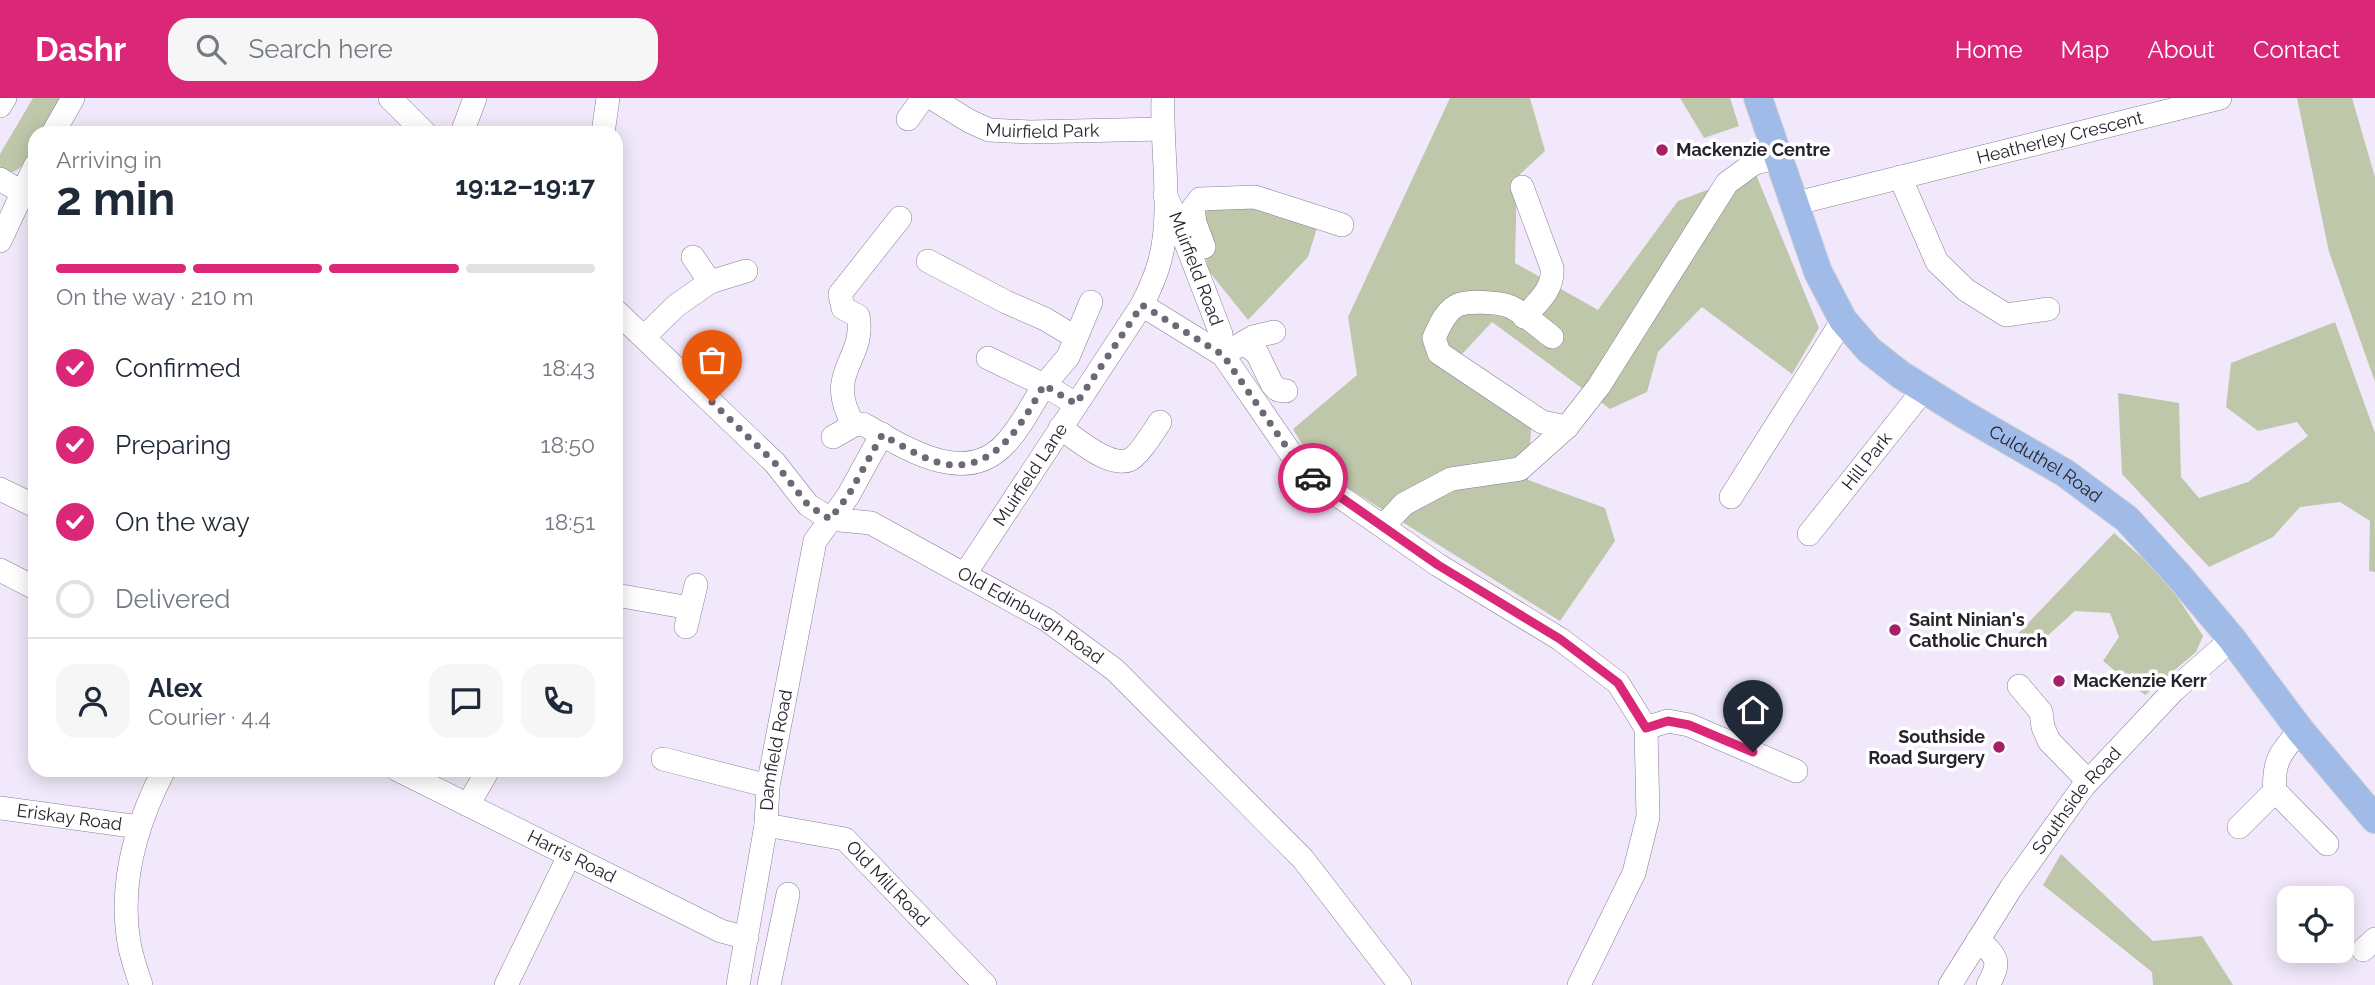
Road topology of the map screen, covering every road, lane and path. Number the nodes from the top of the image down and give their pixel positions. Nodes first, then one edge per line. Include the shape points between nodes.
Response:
1 (5, 98) edge
2 (73, 98) edge
3 (390, 98) edge
4 (475, 98) edge
5 (608, 98) edge
6 (923, 98) edge
7 (932, 98) edge
8 (1163, 98) edge
9 (1758, 98) edge
10 (2220, 98) edge
11 (0, 106) edge
12 (908, 119) dead end
13 (57, 126) edge
14 (418, 126) edge
15 (465, 126) edge
16 (604, 126) edge
17 (1162, 129) junction
18 (1777, 157) junction
19 (1900, 177) junction
20 (0, 179) edge
21 (28, 179) edge
22 (1522, 187) dead end
23 (22, 191) junction
24 (1165, 195) junction
25 (1793, 204) junction
26 (900, 218) dead end
27 (1342, 225) dead end
28 (0, 242) edge
29 (692, 257) dead end
30 (928, 261) dead end
31 (746, 271) dead end
32 (1199, 276) junction
33 (710, 282) junction
34 (1091, 302) dead end
35 (1142, 305) junction
36 (2048, 309) dead end
37 (1524, 317) junction
38 (623, 318) edge
39 (1843, 320) junction
40 (1275, 332) dead end
41 (644, 337) junction
42 (1074, 337) junction
43 (1552, 337) dead end
44 (1243, 343) junction
45 (1223, 355) junction
46 (988, 358) dead end
47 (1044, 385) junction
48 (1925, 388) junction
49 (1286, 391) dead end
50 (1076, 404) junction
51 (1160, 422) dead end
52 (854, 425) junction
53 (1567, 427) junction
54 (1060, 428) junction
55 (882, 435) junction
56 (832, 437) dead end
57 (0, 489) edge
58 (1731, 497) dead end
59 (28, 503) edge
60 (830, 519) junction
61 (1382, 526) junction
62 (1809, 534) dead end
63 (0, 570) edge
64 (965, 574) junction
65 (28, 584) edge
66 (696, 586) dead end
67 (623, 598) edge
68 (2232, 639) junction
69 (2019, 686) dead end
70 (1646, 728) junction
71 (2300, 730) junction
72 (663, 759) dead end
73 (1796, 771) dead end
74 (161, 777) edge
75 (412, 777) edge
76 (484, 777) edge
77 (2088, 781) junction
78 (768, 786) junction
79 (2275, 791) junction
80 (468, 805) junction
81 (0, 808) edge
82 (2375, 819) edge
83 (766, 825) junction
84 (139, 827) junction
85 (2239, 827) dead end
86 (2328, 844) dead end
87 (569, 856) junction
88 (788, 894) dead end
89 (747, 938) junction
90 (1978, 940) junction
91 (141, 985) edge
92 (506, 985) edge
93 (738, 985) edge
94 (769, 985) edge
95 (985, 985) edge
96 (1400, 985) edge
97 (1579, 985) edge
98 (1950, 985) edge
99 (1988, 985) edge

1 - 11 street
2 - 13 street
3 - 14 street
4 - 15 street
5 - 16 street
6 - 12 street
7 - 17 street, Muirfield Park via 989,130
8 - 17 street, Muirfield Road
9 - 18 main road, Culduthel Road
10 - 19 street, Heatherley Crescent
17 - 24 street, Muirfield Road
18 - 25 main road, Culduthel Road
18 - 53 street via 1753,164 1727,183 1599,386
19 - 25 street, Heatherley Crescent
19 - 36 street via 1937,262 1966,290 2006,315
20 - 23 street
21 - 23 street
22 - 37 street via 1552,268 1547,291
23 - 28 street
24 - 32 street, Muirfield Road
24 - 35 street, Muirfield Lane via 1161,258
25 - 39 main road, Culduthel Road via 1818,272
26 - 52 street via 840,294 843,308 858,316 861,331 841,392
27 - 32 street via 1255,197 1200,199 1193,208 1208,271
29 - 33 street
30 - 42 street
31 - 33 street
32 - 45 street, Muirfield Road via 1221,334
33 - 41 street
34 - 42 street
35 - 45 street
35 - 50 street, Muirfield Lane
37 - 43 street
37 - 53 street via 1510,306 1496,303 1457,305 1434,338 1439,353 1542,422
38 - 41 street
39 - 48 main road, Culduthel Road via 1869,350
39 - 58 street
40 - 44 street
41 - 60 street via 775,463 808,505
42 - 47 street via 1068,357
44 - 45 street
44 - 49 street via 1257,353 1272,384
45 - 61 street, Muirfield Road via 1303,471
46 - 47 street
47 - 50 street
47 - 55 street via 1004,446 977,463 950,465
48 - 62 street, Hill Park
48 - 68 main road, Culduthel Road via 2065,473 2127,519
50 - 54 street, Muirfield Lane
51 - 54 street via 1135,456 1118,461 1107,459
52 - 55 street via 863,424
52 - 56 street
53 - 61 street via 1520,469 1451,479 1404,504
54 - 64 street, Muirfield Lane
55 - 60 street, Damfield Road
57 - 59 street
60 - 64 street, Old Edinburgh Road via 871,523
60 - 78 street, Damfield Road via 815,541
61 - 70 street, Muirfield Road via 1560,639 1618,683
63 - 65 street
64 - 96 street, Old Edinburgh Road via 1047,620 1115,670 1303,859
66 - 67 street via 688,618
68 - 71 main road, Culduthel Road
68 - 77 street, Southside Road via 2174,690
69 - 77 street via 2041,712 2049,741
70 - 73 street via 1668,721 1689,725
70 - 97 street via 1648,817 1634,873
71 - 79 street via 2275,764
71 - 82 main road, Culduthel Road
72 - 78 street
74 - 84 street, Eriskay Road
75 - 80 street, Harris Road
76 - 80 street
77 - 90 street, Southside Road
78 - 83 street, Damfield Road
79 - 85 street
79 - 86 street
80 - 87 street, Harris Road
81 - 84 street, Eriskay Road
83 - 89 street, Damfield Road
83 - 95 street, Old Mill Road via 845,839
84 - 91 street, Eriskay Road via 127,916 130,949
87 - 89 street, Harris Road via 721,931
87 - 92 street
88 - 94 street
89 - 93 street, Damfield Road
90 - 98 street, Southside Road
90 - 99 street via 1996,961

